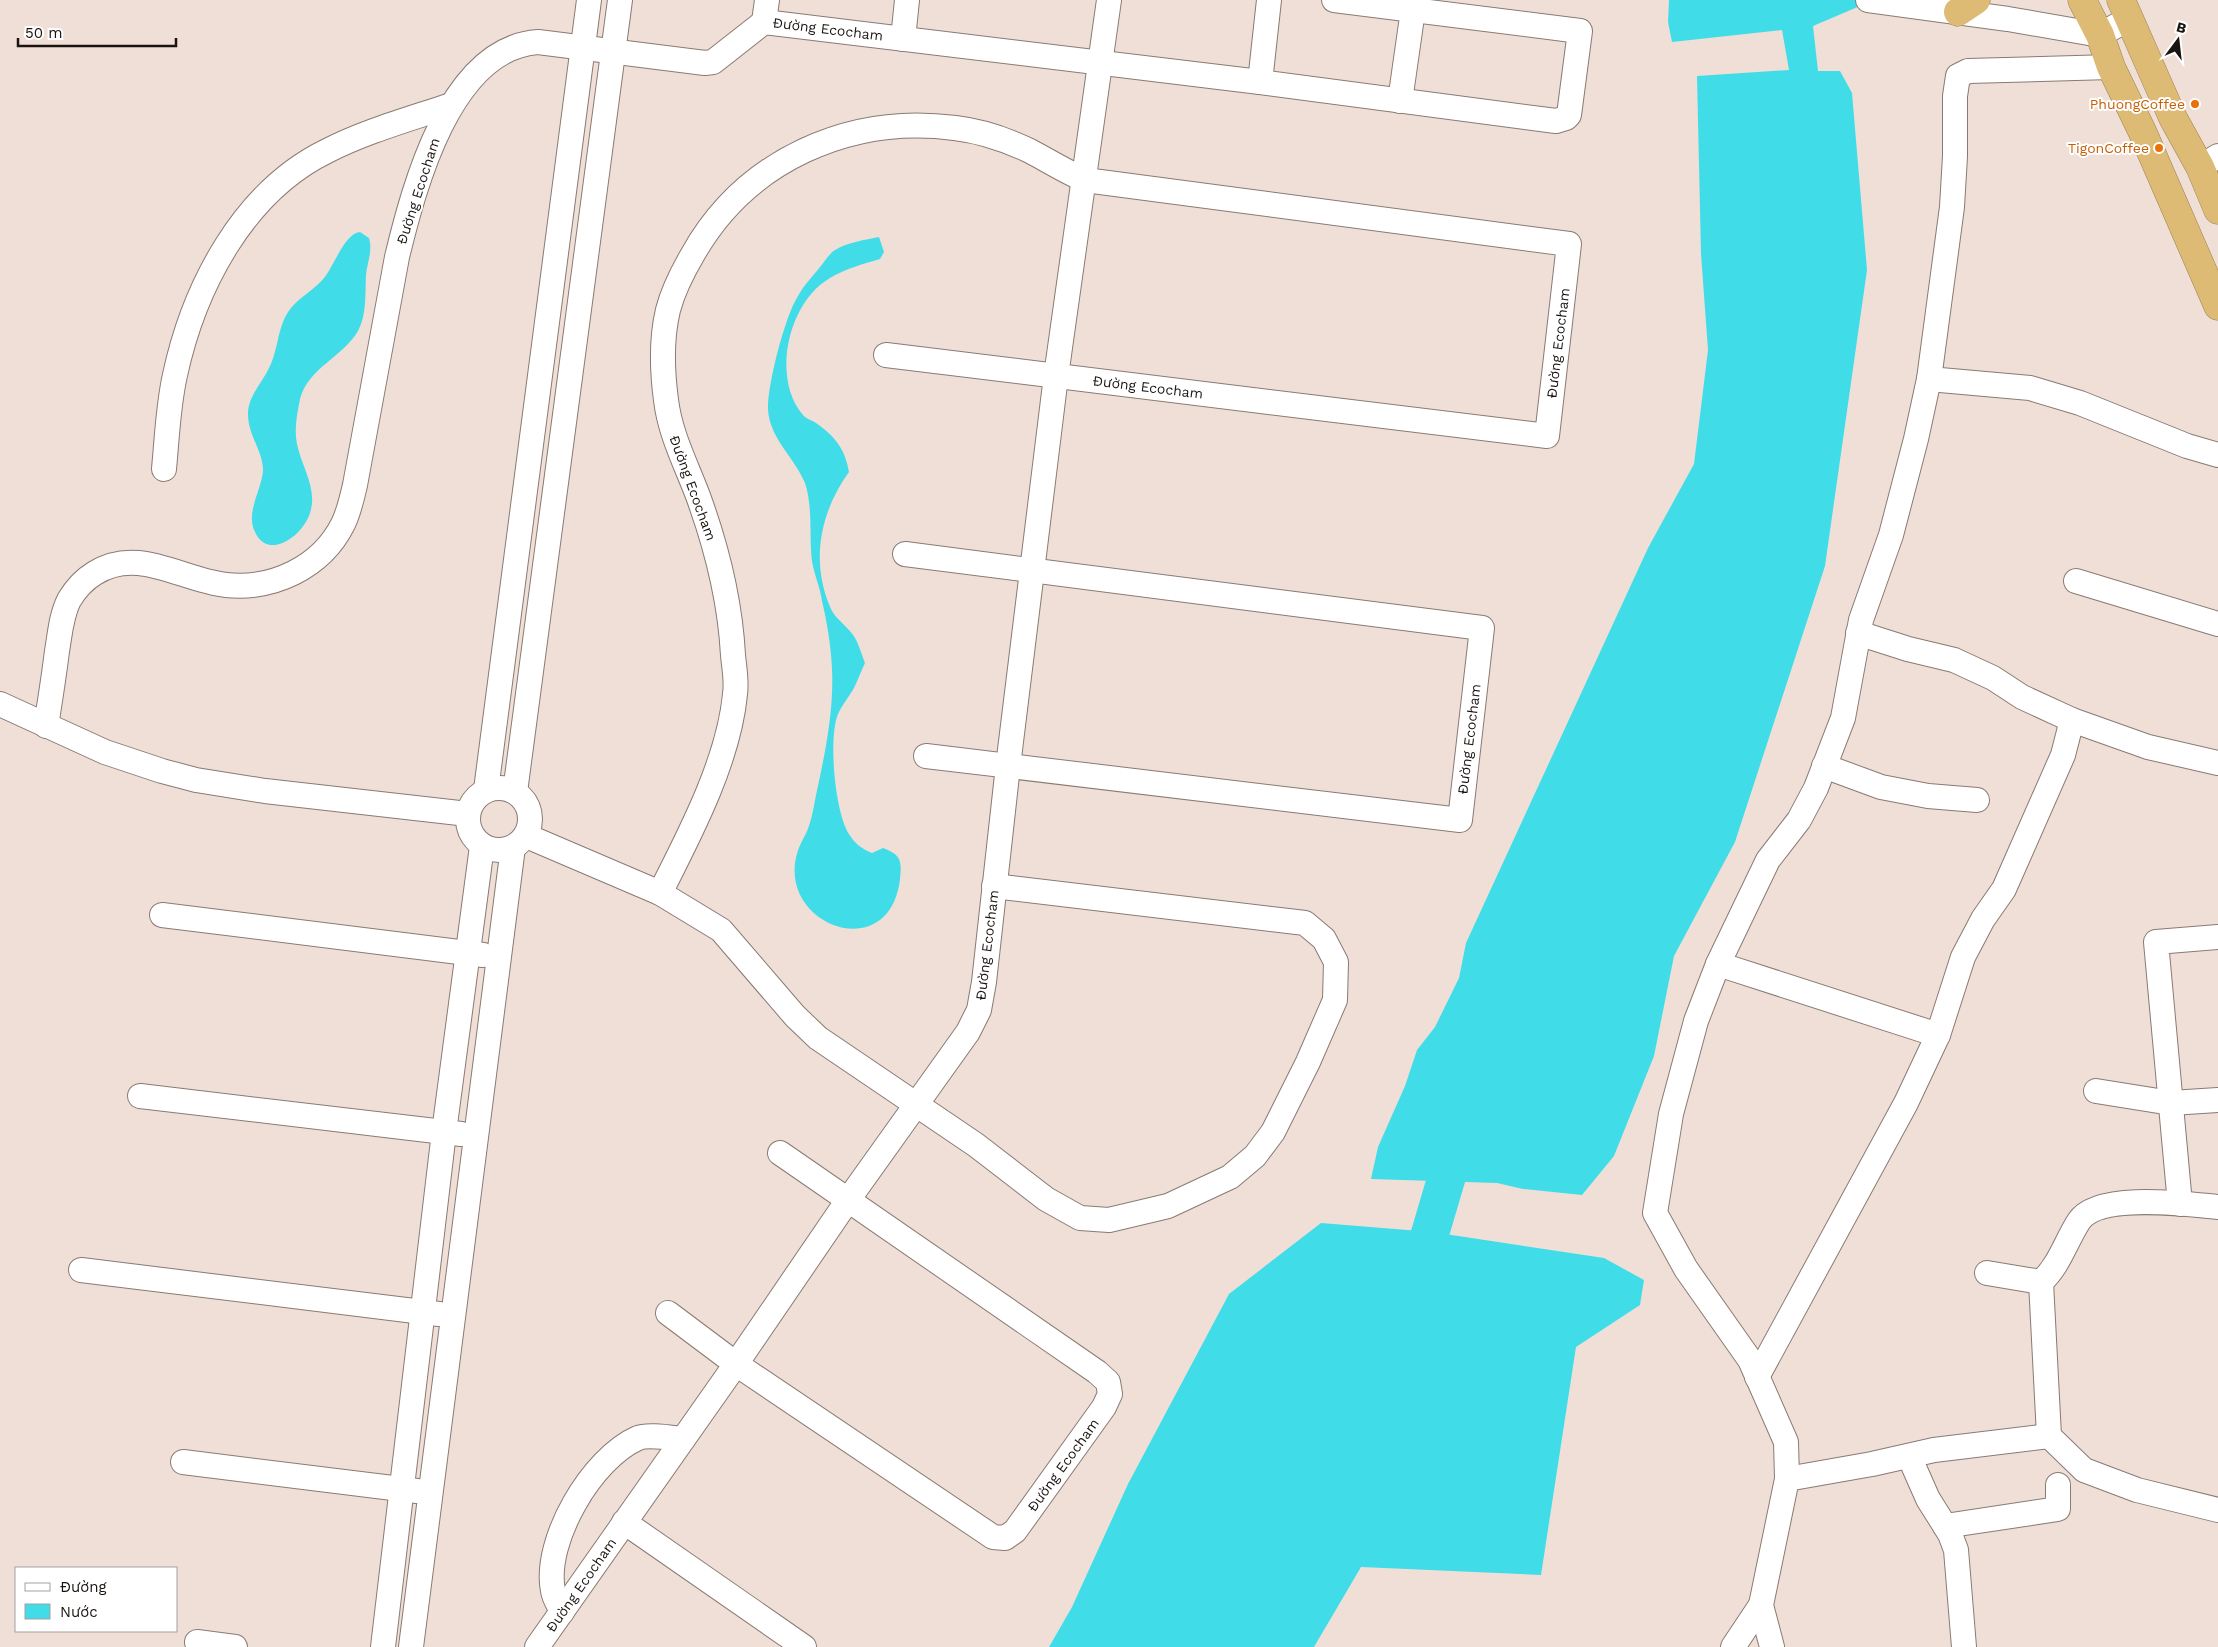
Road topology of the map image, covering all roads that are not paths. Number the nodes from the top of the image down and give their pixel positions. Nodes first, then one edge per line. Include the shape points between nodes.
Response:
1 (590, 0) edge
2 (620, 0) edge
3 (907, 0) edge
4 (1110, 0) edge
5 (1269, 0) edge
6 (1334, 0) edge
7 (1868, 0) edge
8 (2082, 0) edge
9 (1967, 6) edge
10 (2125, 9) edge
11 (1413, 10) junction
12 (765, 11) edge
13 (2100, 35) junction
14 (903, 39) junction
15 (583, 47) junction
16 (613, 51) junction
17 (1101, 62) junction
18 (2111, 67) junction
19 (1260, 82) junction
20 (1400, 101) junction
21 (451, 105) junction
22 (2209, 162) edge
23 (1085, 180) junction
24 (2218, 210) edge
25 (2218, 306) edge
26 (886, 355) dead end
27 (1056, 376) junction
28 (1928, 379) junction
29 (2218, 455) edge
30 (164, 469) dead end
31 (905, 554) dead end
32 (1032, 570) junction
33 (2076, 581) dead end
34 (2218, 624) edge
35 (1859, 627) junction
36 (0, 704) edge
37 (2072, 720) junction
38 (46, 726) junction
39 (926, 756) dead end
40 (2217, 757) edge
41 (1008, 766) junction
42 (1824, 766) junction
43 (486, 790) junction
44 (515, 792) junction
45 (1977, 800) dead end
46 (468, 814) junction
47 (536, 840) dead end
48 (482, 846) junction
49 (513, 847) junction
50 (994, 886) junction
51 (660, 893) junction
52 (162, 915) dead end
53 (2218, 937) edge
54 (468, 953) junction
55 (498, 957) junction
56 (1718, 964) junction
57 (1938, 1035) junction
58 (2096, 1091) dead end
59 (140, 1096) dead end
60 (2218, 1100) edge
61 (2171, 1103) junction
62 (917, 1105) junction
63 (444, 1132) junction
64 (475, 1136) junction
65 (780, 1153) dead end
66 (848, 1200) junction
67 (2180, 1204) junction
68 (2218, 1207) edge
69 (81, 1270) dead end
70 (1986, 1273) dead end
71 (2041, 1282) junction
72 (424, 1312) junction
73 (668, 1314) dead end
74 (452, 1316) junction
75 (736, 1364) junction
76 (1758, 1377) junction
77 (2048, 1436) junction
78 (683, 1439) junction
79 (1909, 1456) junction
80 (183, 1462) dead end
81 (1788, 1479) junction
82 (2058, 1485) dead end
83 (402, 1489) junction
84 (430, 1493) junction
85 (2218, 1510) edge
86 (624, 1522) junction
87 (1945, 1526) junction
88 (1761, 1605) junction
89 (562, 1612) junction
90 (197, 1642) dead end
91 (235, 1647) edge
92 (383, 1647) edge
93 (411, 1647) edge
94 (537, 1647) edge
95 (804, 1647) edge
96 (1733, 1647) edge
97 (1772, 1647) edge
98 (1964, 1647) edge

1 - 15 street
2 - 16 street
3 - 14 street
4 - 17 street, Đường Ecocham
5 - 19 street
6 - 11 street
7 - 9 street via 1921,7
8 - 13 highway
9 - 13 street
10 - 13 street
10 - 22 highway via 2173,118
11 - 20 street
11 - 20 street, Đường Ecocham via 1580,31 1571,110 1561,120
12 - 14 street, Đường Ecocham
12 - 16 street, Đường Ecocham via 713,62
13 - 18 highway
14 - 17 street, Đường Ecocham
15 - 16 street, Đường Ecocham
15 - 21 street, Đường Ecocham via 538,42 516,45 484,67
15 - 43 street
16 - 44 street
17 - 19 street, Đường Ecocham
17 - 23 street, Đường Ecocham
18 - 25 highway
18 - 28 street via 1968,71 1958,76 1952,207
19 - 20 street, Đường Ecocham
21 - 30 street via 326,151 275,187 249,215 210,276 188,328 174,377
21 - 38 street, Đường Ecocham via 428,155 406,222 355,485 349,509 334,540 297,572 257,584 225,584 132,561 98,571 75,592 64,613
22 - 24 highway
23 - 27 street, Đường Ecocham
23 - 27 street, Đường Ecocham via 1569,244 1547,436
23 - 51 street, Đường Ecocham via 995,137 958,128 916,124 875,128 834,137 796,153 768,171 730,203 703,235 683,271 668,309 662,353 672,432 716,550 731,619 736,693 725,743 699,817
26 - 27 street, Đường Ecocham
27 - 32 street, Đường Ecocham
28 - 29 street via 2030,388 2080,403 2187,446
28 - 35 street via 1891,536
31 - 32 street, Đường Ecocham
32 - 41 street, Đường Ecocham
32 - 41 street, Đường Ecocham via 1482,628 1460,820
33 - 34 street
35 - 37 street via 1908,649 1954,660
35 - 42 street via 1843,718
36 - 38 street
37 - 40 street via 2148,747
37 - 57 street via 2064,755 2004,889 1983,919 1964,957
38 - 46 street via 131,761 196,780
39 - 41 street, Đường Ecocham
41 - 50 street, Đường Ecocham
42 - 45 street via 1881,787 1928,796
42 - 56 street via 1799,820 1768,860
43 - 44 street via 501,788
43 - 46 street via 474,800
44 - 49 street via 527,805 530,818 525,836
46 - 48 street via 471,833
47 - 51 street
48 - 49 street via 499,850
48 - 54 street
49 - 55 street
50 - 62 street, Đường Ecocham via 978,1010 968,1032
50 - 62 street via 1305,924 1324,939 1336,962 1334,1000 1304,1071 1273,1132 1255,1156 1230,1177 1168,1206 1109,1220 1080,1218 1046,1199
51 - 62 street via 721,930 818,1038
52 - 54 street
53 - 61 street via 2156,942
54 - 55 street
54 - 63 street
55 - 64 street
56 - 57 street
56 - 76 street via 1696,1021 1671,1114 1655,1213 1686,1269 1750,1360
57 - 76 street via 1906,1103
58 - 61 street
59 - 63 street
60 - 61 street
61 - 67 street
62 - 66 street, Đường Ecocham
63 - 64 street
63 - 72 street
64 - 74 street
65 - 66 street, Đường Ecocham
66 - 75 street, Đường Ecocham
66 - 75 street, Đường Ecocham via 1097,1372 1108,1382 1110,1394 1104,1407 1015,1531 1005,1538 993,1537
67 - 68 street
67 - 71 street via 2102,1205 2087,1212 2079,1220 2049,1275
69 - 72 street
70 - 71 street
71 - 77 street
72 - 74 street
72 - 83 street
73 - 75 street, Đường Ecocham
74 - 84 street
75 - 78 street, Đường Ecocham
76 - 81 street via 1786,1442
77 - 79 street
77 - 85 street via 2084,1470 2137,1490
78 - 86 street, Đường Ecocham
78 - 89 street via 639,1438 612,1456 579,1494 562,1526 554,1565 553,1590
79 - 81 street
79 - 87 street via 1928,1499
80 - 83 street
81 - 88 street
82 - 87 street via 2058,1509
83 - 84 street
83 - 92 street
84 - 93 street
86 - 89 street, Đường Ecocham
86 - 95 street
87 - 98 street via 1956,1550
88 - 96 street
88 - 97 street
89 - 94 street, Đường Ecocham
90 - 91 street

